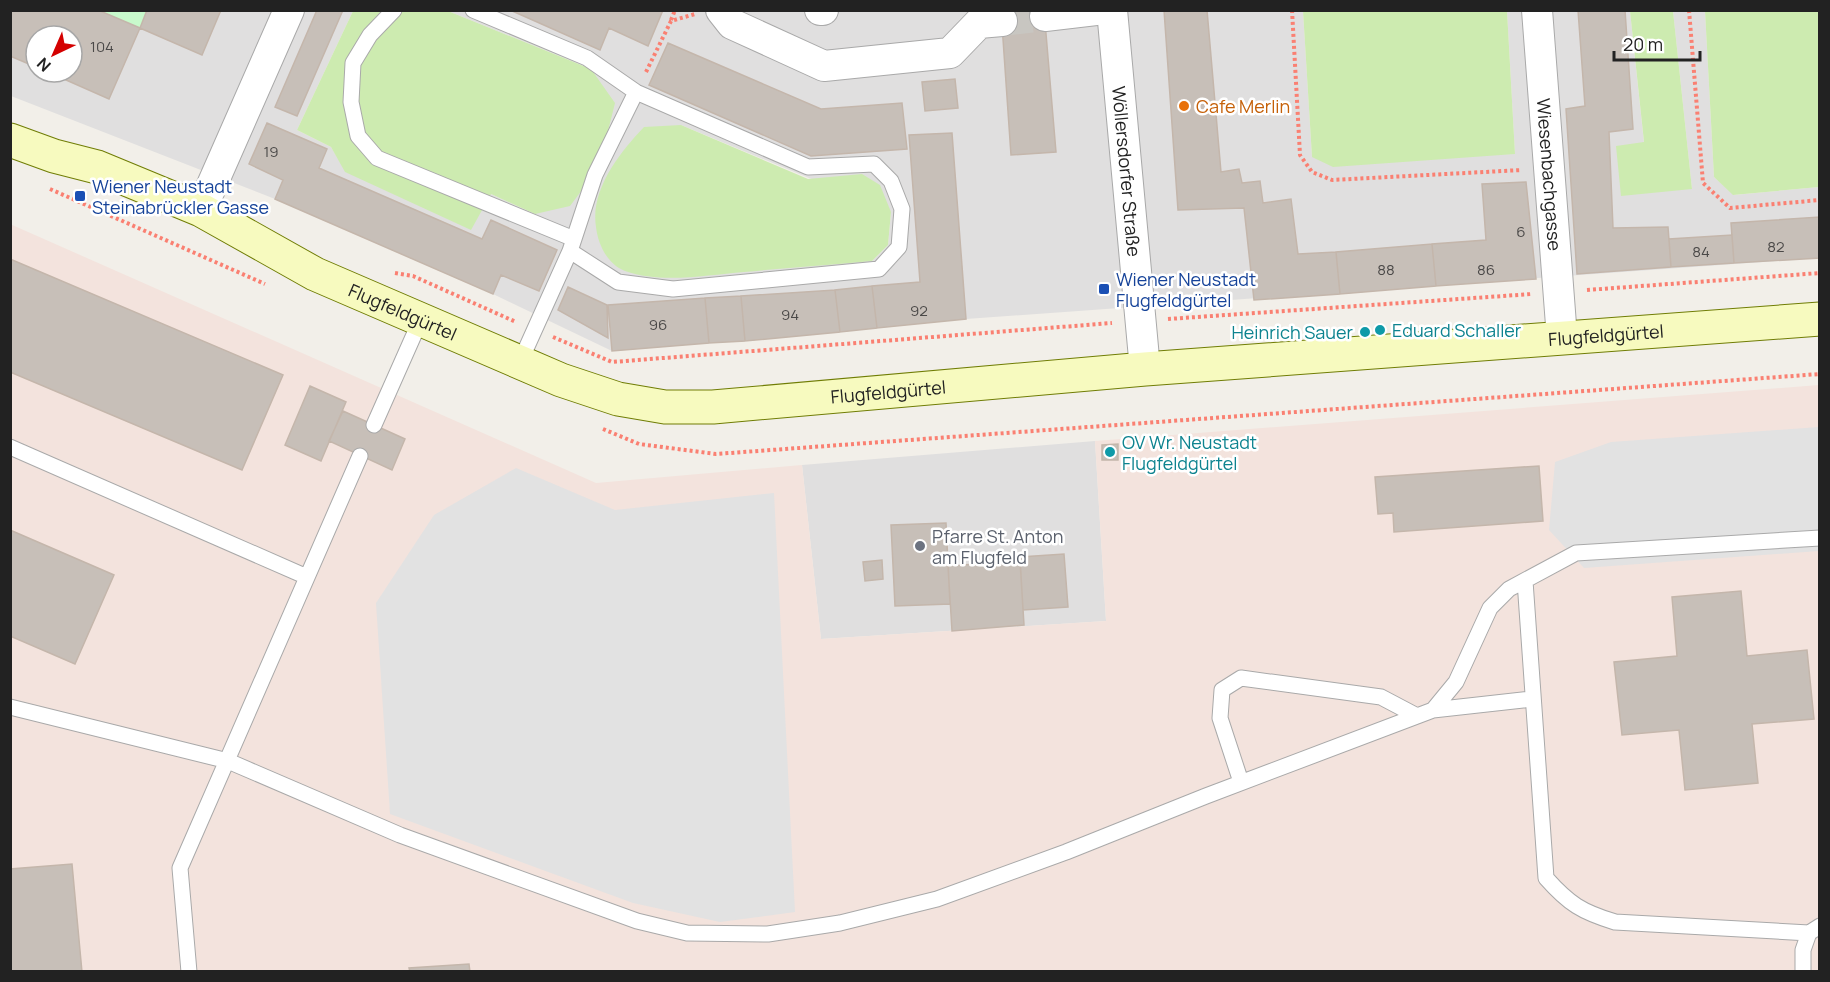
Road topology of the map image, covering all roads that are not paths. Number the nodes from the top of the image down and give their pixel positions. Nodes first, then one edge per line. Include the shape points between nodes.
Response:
1 (289, 10) edge
2 (394, 10) edge
3 (473, 10) edge
4 (721, 10) edge
5 (1096, 10) edge
6 (1112, 10) edge
7 (1537, 10) edge
8 (1045, 16) dead end
9 (981, 18) tunnel mouth
10 (636, 92) junction
11 (10, 140) edge
12 (201, 210) junction
13 (572, 245) junction
14 (421, 319) junction
15 (1820, 319) edge
16 (1562, 338) junction
17 (520, 362) junction
18 (1145, 369) junction
19 (374, 425) dead end
20 (10, 447) edge
21 (360, 456) dead end
22 (1820, 538) edge
23 (307, 577) junction
24 (1525, 580) junction
25 (1532, 699) junction
26 (10, 707) edge
27 (1433, 710) junction
28 (1418, 716) junction
29 (228, 762) junction
30 (1241, 782) junction
31 (1814, 929) edge
32 (189, 972) edge
33 (1803, 972) edge

1 - 12 street
2 - 13 lane via 370,35 353,63 351,102 358,136 377,158
3 - 10 lane via 588,58
4 - 9 street via 732,24 824,66 950,53
5 - 8 street
6 - 18 street, Wöllersdorfer Straße
7 - 16 street, Wiesenbachgasse
10 - 13 lane via 595,176
10 - 13 lane via 808,168 874,164 891,181 902,209 899,247 879,269 673,289 618,282
11 - 12 street, Flugfeldgürtel via 97,167
12 - 14 street, Flugfeldgürtel via 315,274
13 - 17 lane
14 - 17 street, Flugfeldgürtel
14 - 19 lane
15 - 16 street, Flugfeldgürtel
16 - 18 street, Flugfeldgürtel
17 - 18 street, Flugfeldgürtel via 618,399 665,407 713,407
20 - 23 lane
21 - 23 lane
22 - 24 lane via 1576,553
23 - 29 lane
24 - 25 lane
24 - 27 lane via 1490,608 1456,682
25 - 27 lane
25 - 31 lane via 1546,878 1564,899 1587,914 1616,922
26 - 29 lane
27 - 28 lane
28 - 30 lane
28 - 30 lane via 1381,697 1241,678 1222,690 1220,718
29 - 30 lane via 400,835 637,921 687,933 768,934 840,923 937,899
29 - 32 lane via 180,868
31 - 33 lane via 1803,950

